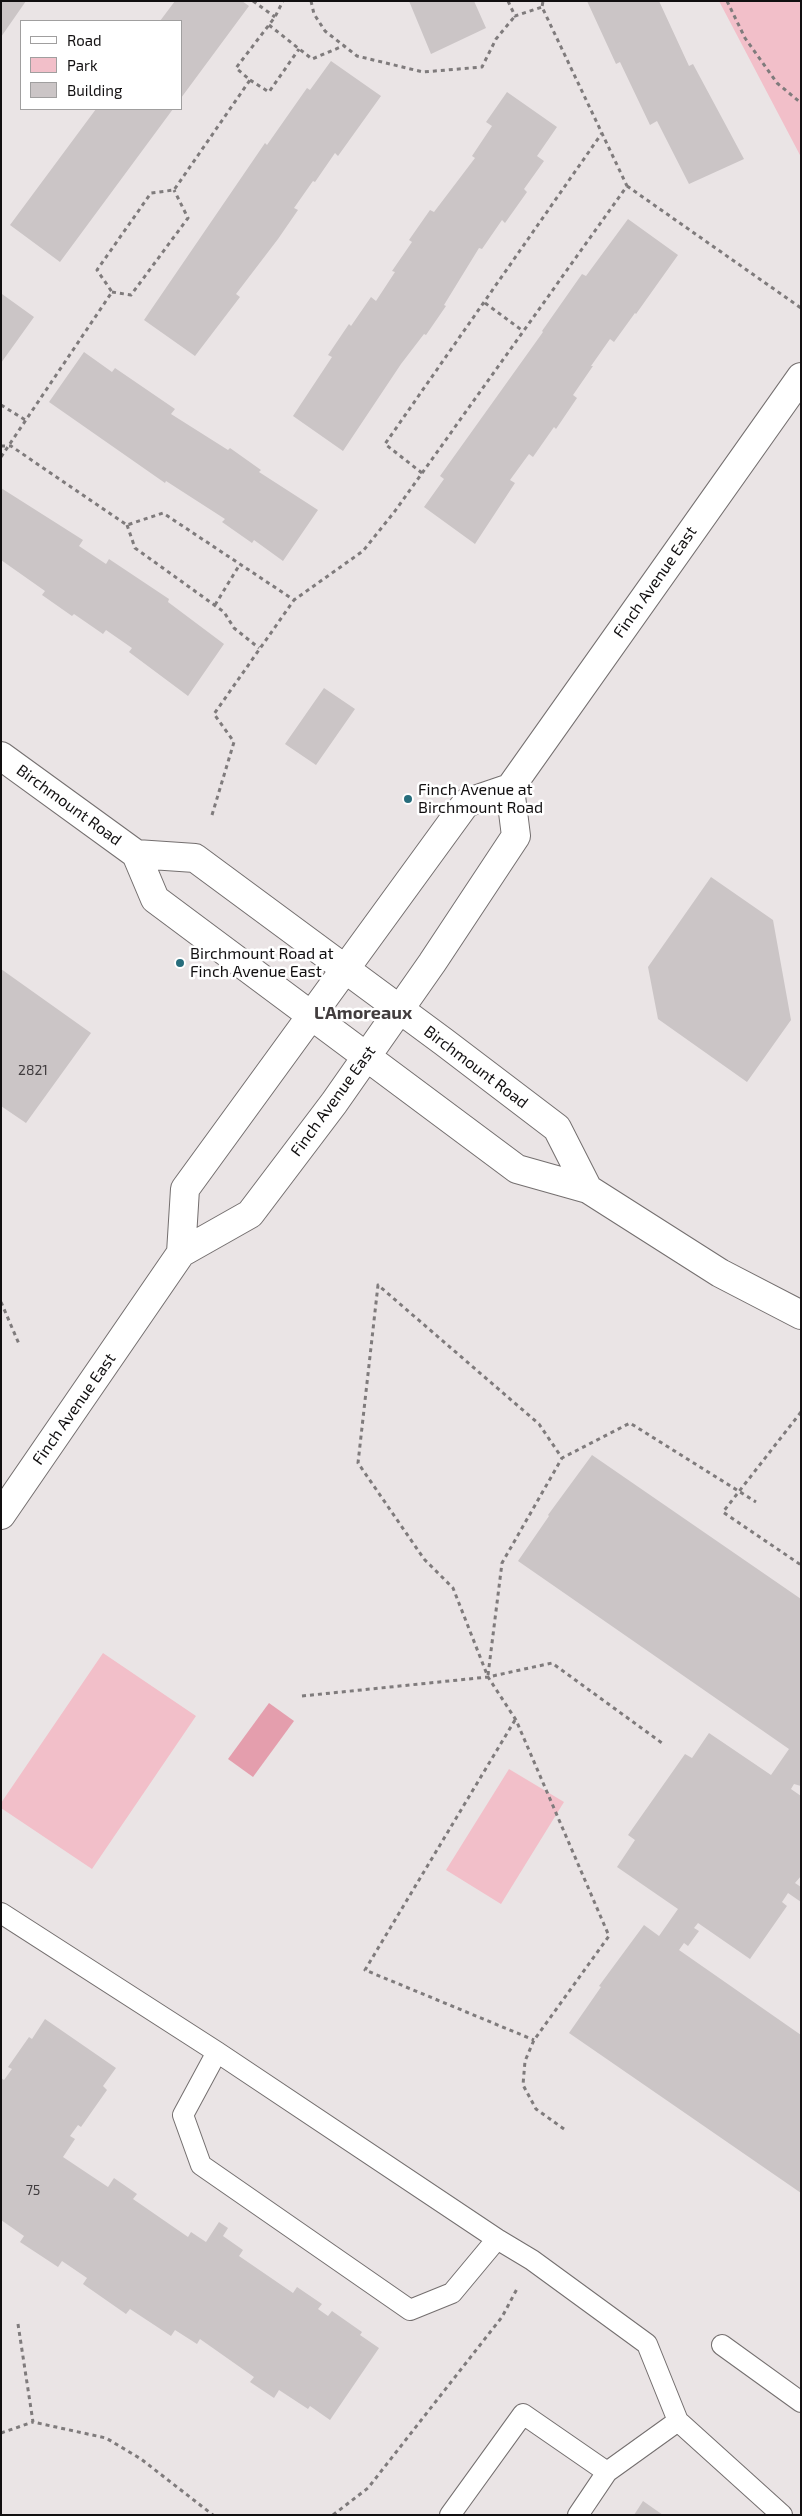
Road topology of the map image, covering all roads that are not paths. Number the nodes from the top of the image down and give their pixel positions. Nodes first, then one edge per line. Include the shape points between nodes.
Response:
1 (801, 377) edge
2 (1, 756) edge
3 (510, 788) junction
4 (136, 854) junction
5 (344, 969) junction
6 (398, 1010) junction
7 (311, 1015) junction
8 (365, 1058) junction
9 (588, 1189) junction
10 (182, 1253) junction
11 (801, 1315) edge
12 (1, 1514) edge
13 (1, 1913) edge
14 (216, 2052) junction
15 (497, 2239) junction
16 (722, 2345) dead end
17 (801, 2402) edge
18 (678, 2421) junction
19 (607, 2472) junction
20 (450, 2515) edge
21 (578, 2515) edge
22 (782, 2515) edge

1 - 3 main road, Finch Avenue East
2 - 4 main road, Birchmount Road
3 - 5 main road via 466,803
3 - 6 main road, Finch Avenue East via 516,836
4 - 5 main road, Birchmount Road via 195,858
4 - 7 main road, Birchmount Road via 155,899
5 - 6 main road, Birchmount Road
5 - 7 main road
6 - 8 main road, Finch Avenue East
6 - 9 main road, Birchmount Road via 557,1128
7 - 8 main road, Birchmount Road
7 - 10 main road via 185,1189
8 - 9 main road, Birchmount Road via 517,1169
8 - 10 main road, Finch Avenue East via 250,1214
9 - 11 main road, Birchmount Road via 720,1273
10 - 12 main road, Finch Avenue East
13 - 14 lane
14 - 15 lane
14 - 15 lane via 182,2115 201,2165 410,2310 452,2293
15 - 18 lane via 532,2260 647,2344
16 - 17 lane
18 - 19 lane
18 - 22 lane
19 - 20 lane via 523,2414
19 - 21 lane

